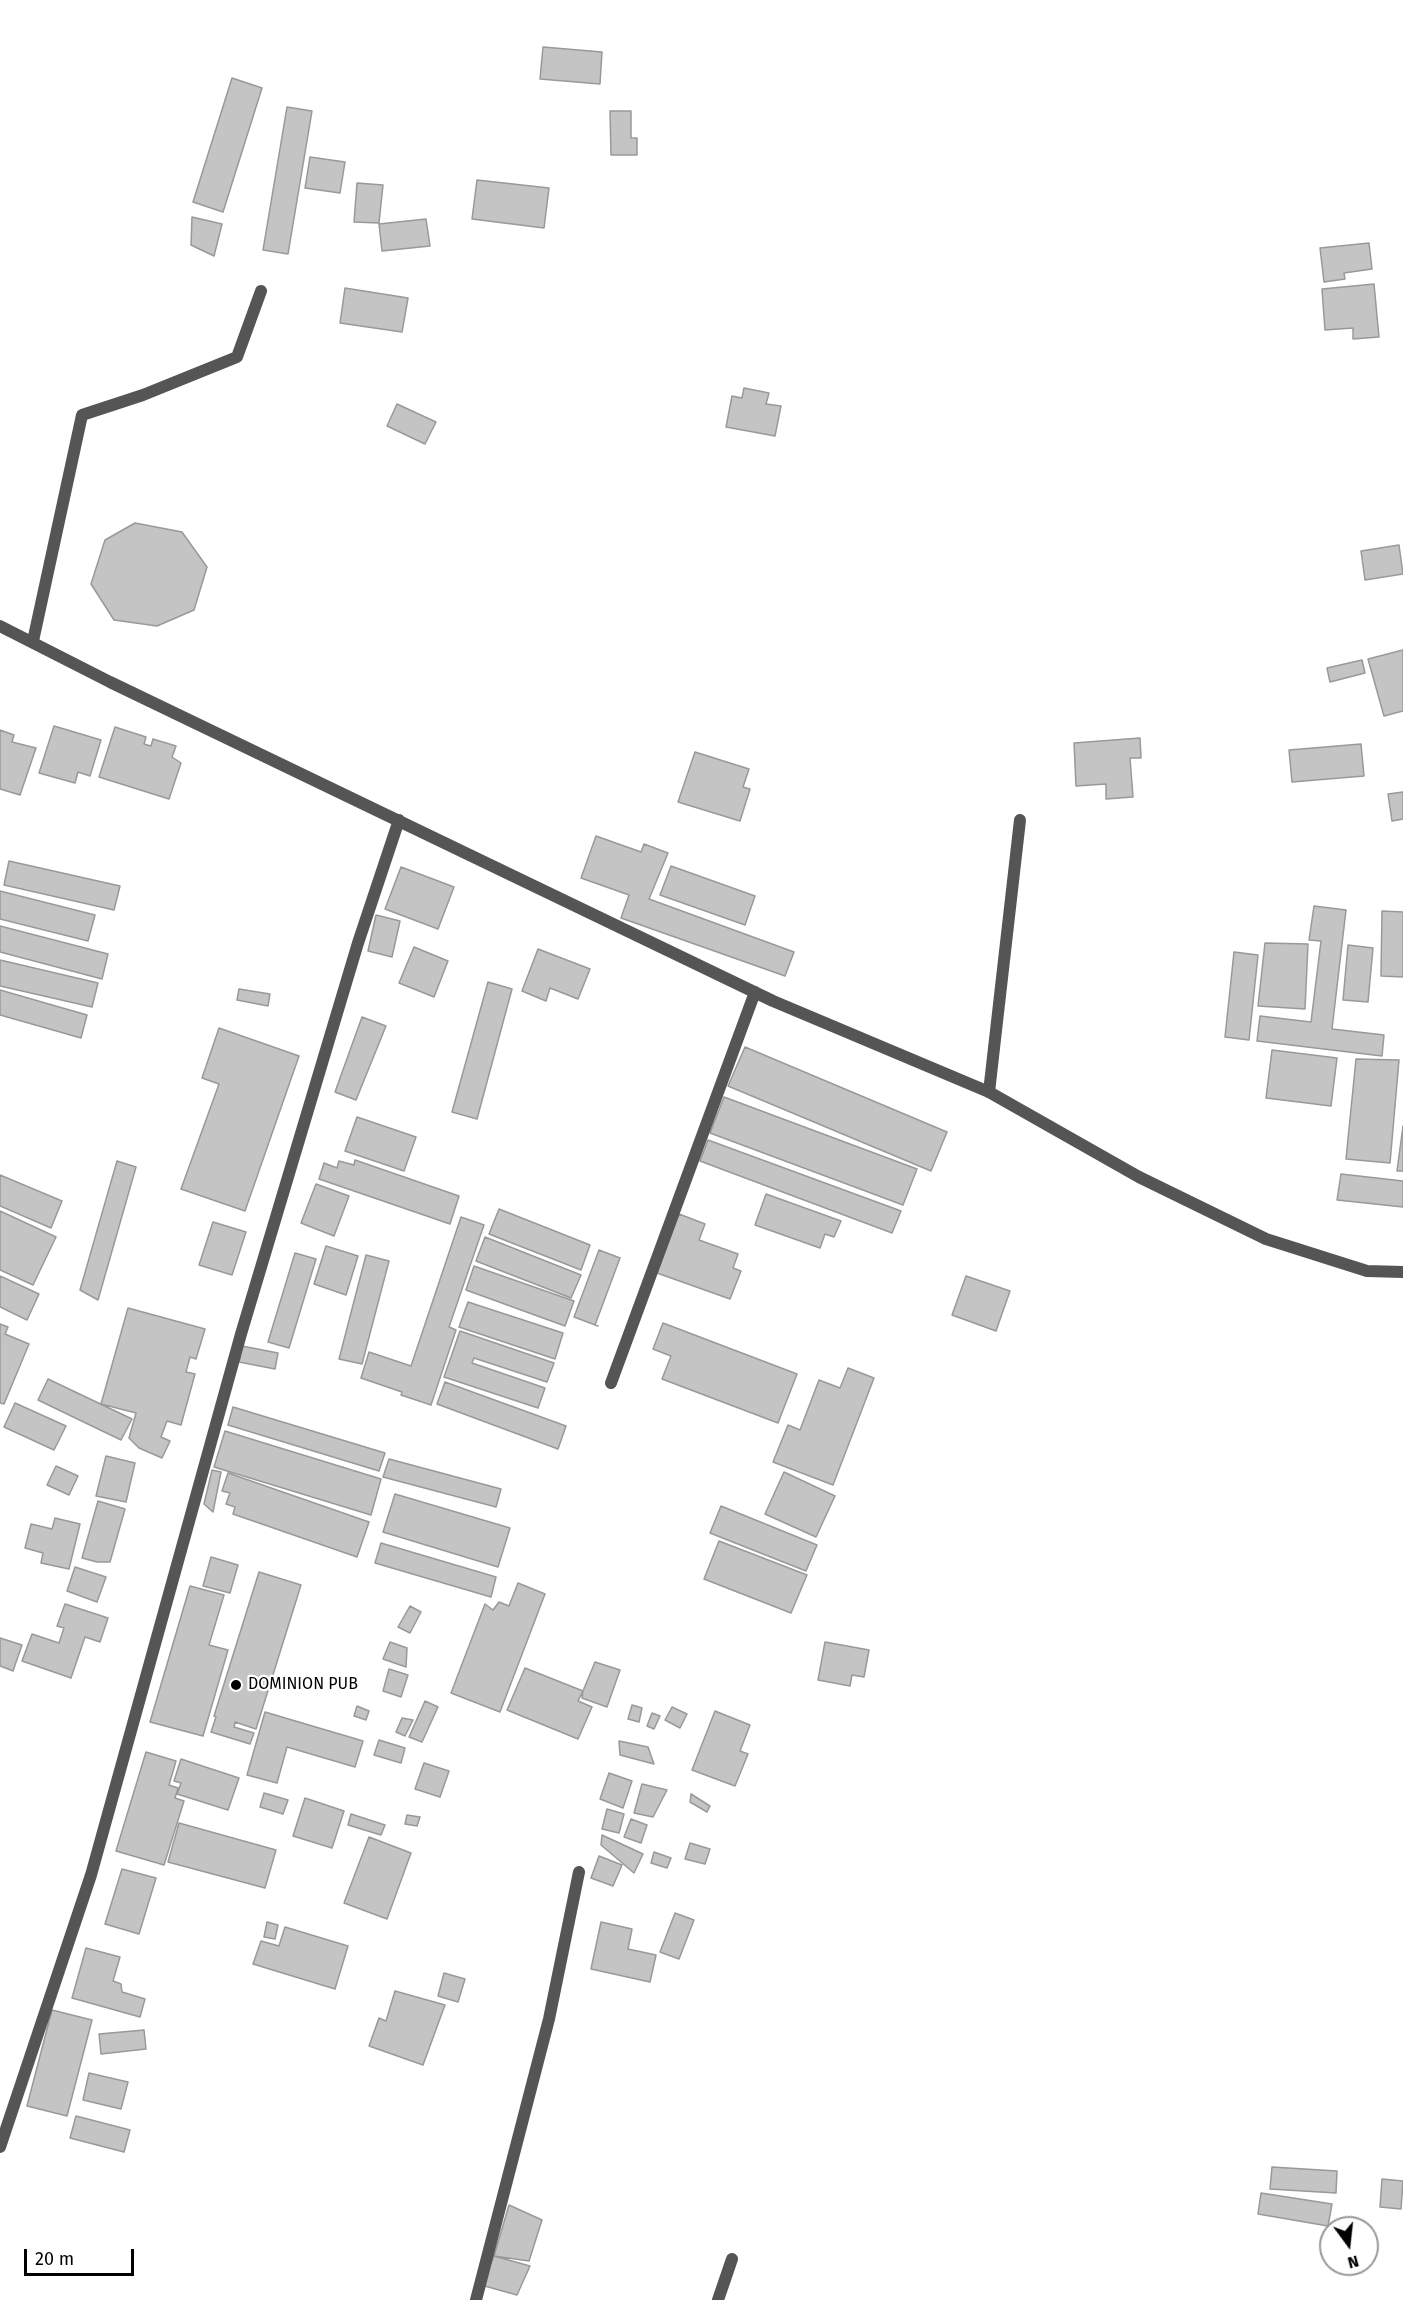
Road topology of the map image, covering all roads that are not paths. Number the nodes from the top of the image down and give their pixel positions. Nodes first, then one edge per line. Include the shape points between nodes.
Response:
1 (261, 291) dead end
2 (0, 626) edge
3 (33, 642) junction
4 (399, 820) junction
5 (1020, 820) dead end
6 (755, 992) junction
7 (989, 1092) junction
8 (1403, 1272) edge
9 (611, 1383) dead end
10 (579, 1872) dead end
11 (0, 2147) edge
12 (732, 2259) dead end
13 (476, 2300) edge
14 (718, 2300) edge

1 - 3 street via 237,357 82,415
2 - 3 street
3 - 4 street
4 - 6 street
4 - 11 street via 358,943 241,1334 91,1875
5 - 7 street
6 - 7 street
6 - 9 street
7 - 8 street via 1139,1177 1266,1239 1366,1271
10 - 13 street via 549,2019
12 - 14 street

